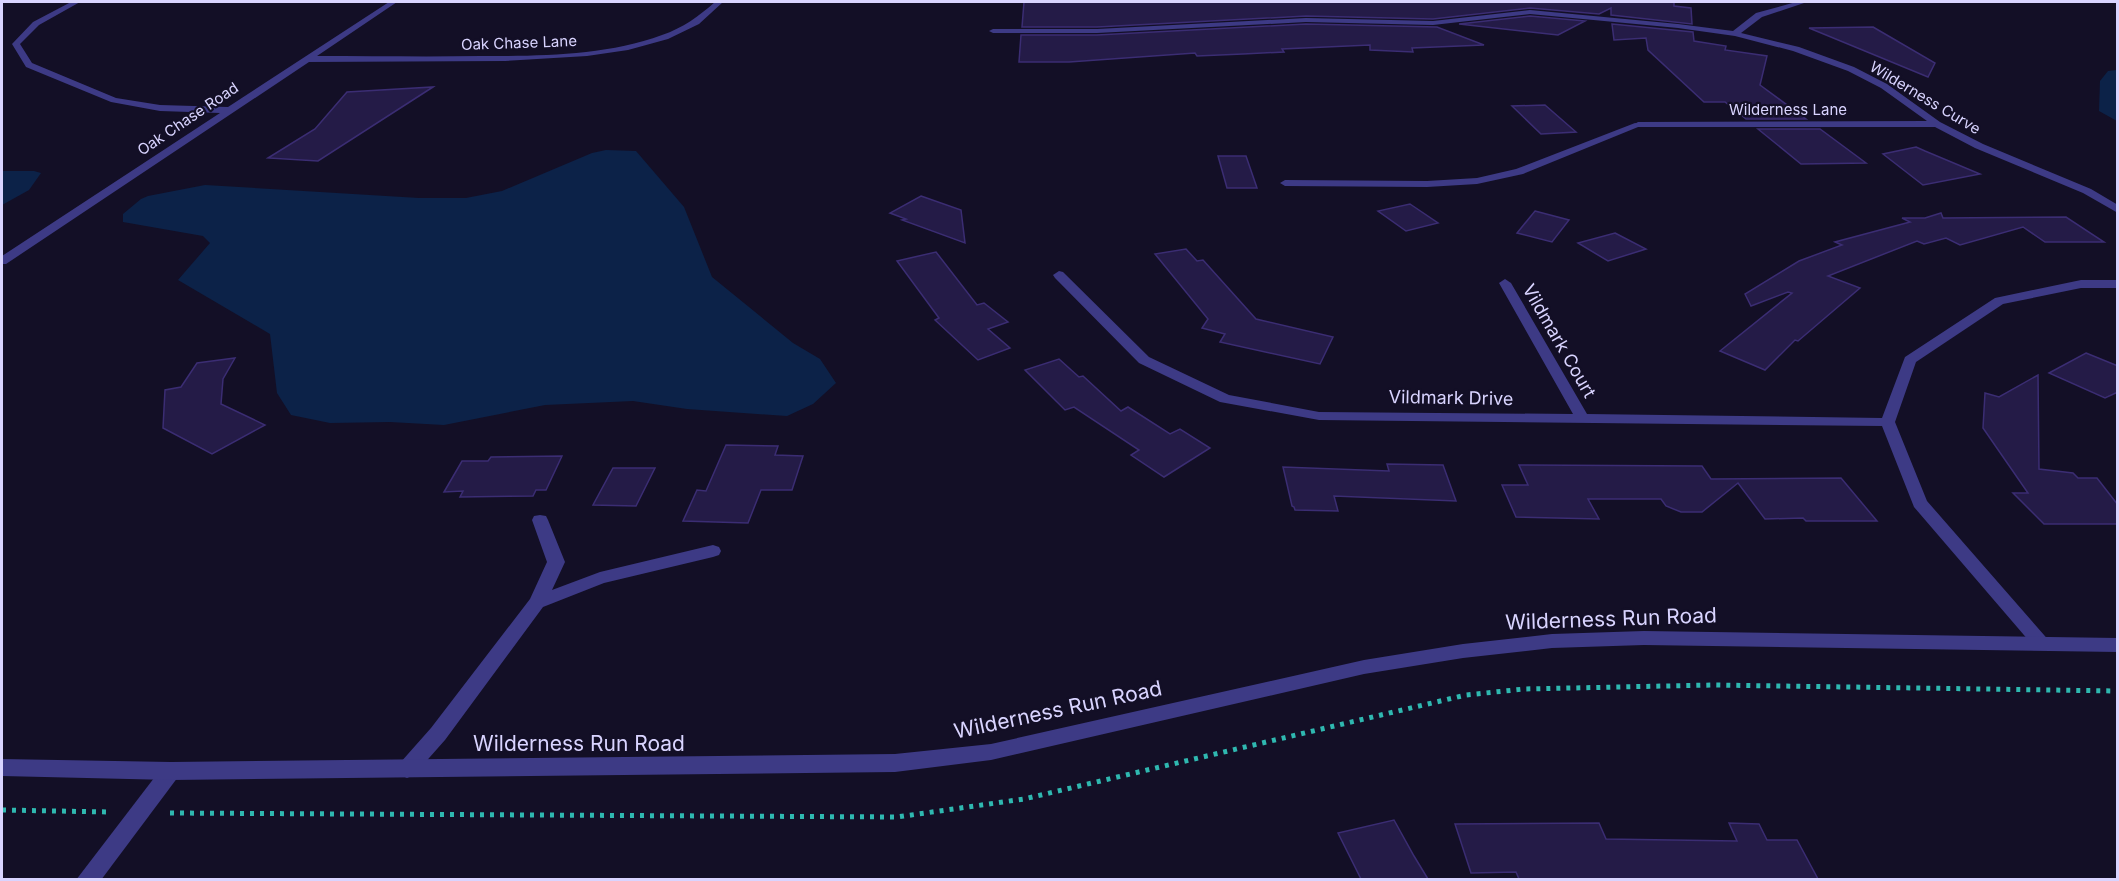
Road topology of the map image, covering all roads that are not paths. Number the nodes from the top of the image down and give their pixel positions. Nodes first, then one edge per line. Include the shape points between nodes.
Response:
1 (76, 2) edge
2 (393, 2) edge
3 (719, 2) edge
4 (1803, 2) edge
5 (993, 31) dead end
6 (1736, 34) junction
7 (305, 59) junction
8 (228, 110) junction
9 (1937, 124) junction
10 (1285, 183) dead end
11 (2118, 210) edge
12 (2, 261) edge
13 (1059, 275) dead end
14 (1505, 283) dead end
15 (2118, 284) edge
16 (1582, 418) junction
17 (1888, 422) junction
18 (540, 520) dead end
19 (713, 551) dead end
20 (537, 602) junction
21 (2042, 643) junction
22 (2118, 645) edge
23 (2, 768) edge
24 (407, 769) junction
25 (171, 771) junction
26 (87, 879) edge

1 - 8 street via 27,28 16,44 29,66 114,100 160,108
2 - 7 street, Oak Chase Road
3 - 7 street, Oak Chase Lane via 711,13 688,27 605,51 542,59
4 - 6 street via 1759,15
5 - 6 street, Wilderness Curve via 1097,31 1305,20 1433,24 1530,12
6 - 9 street, Wilderness Curve via 1796,49 1851,69 1884,86
7 - 8 street, Oak Chase Road
8 - 12 street, Oak Chase Road
9 - 10 street, Wilderness Lane via 1638,125 1519,172 1477,181
9 - 11 street, Wilderness Curve via 2086,191
13 - 16 street, Vildmark Drive via 1144,360 1225,399 1319,416
14 - 16 street, Vildmark Court
15 - 17 street via 2081,284 1999,301 1910,360
16 - 17 street, Vildmark Drive
17 - 21 street via 1920,503
18 - 20 street via 556,562
19 - 20 street via 600,578
20 - 24 street
21 - 22 street, Wilderness Run Road
21 - 24 street, Wilderness Run Road via 1644,638 1552,641 1364,667 991,752 895,763
23 - 25 street, Wilderness Run Road
24 - 25 street, Wilderness Run Road
25 - 26 street

